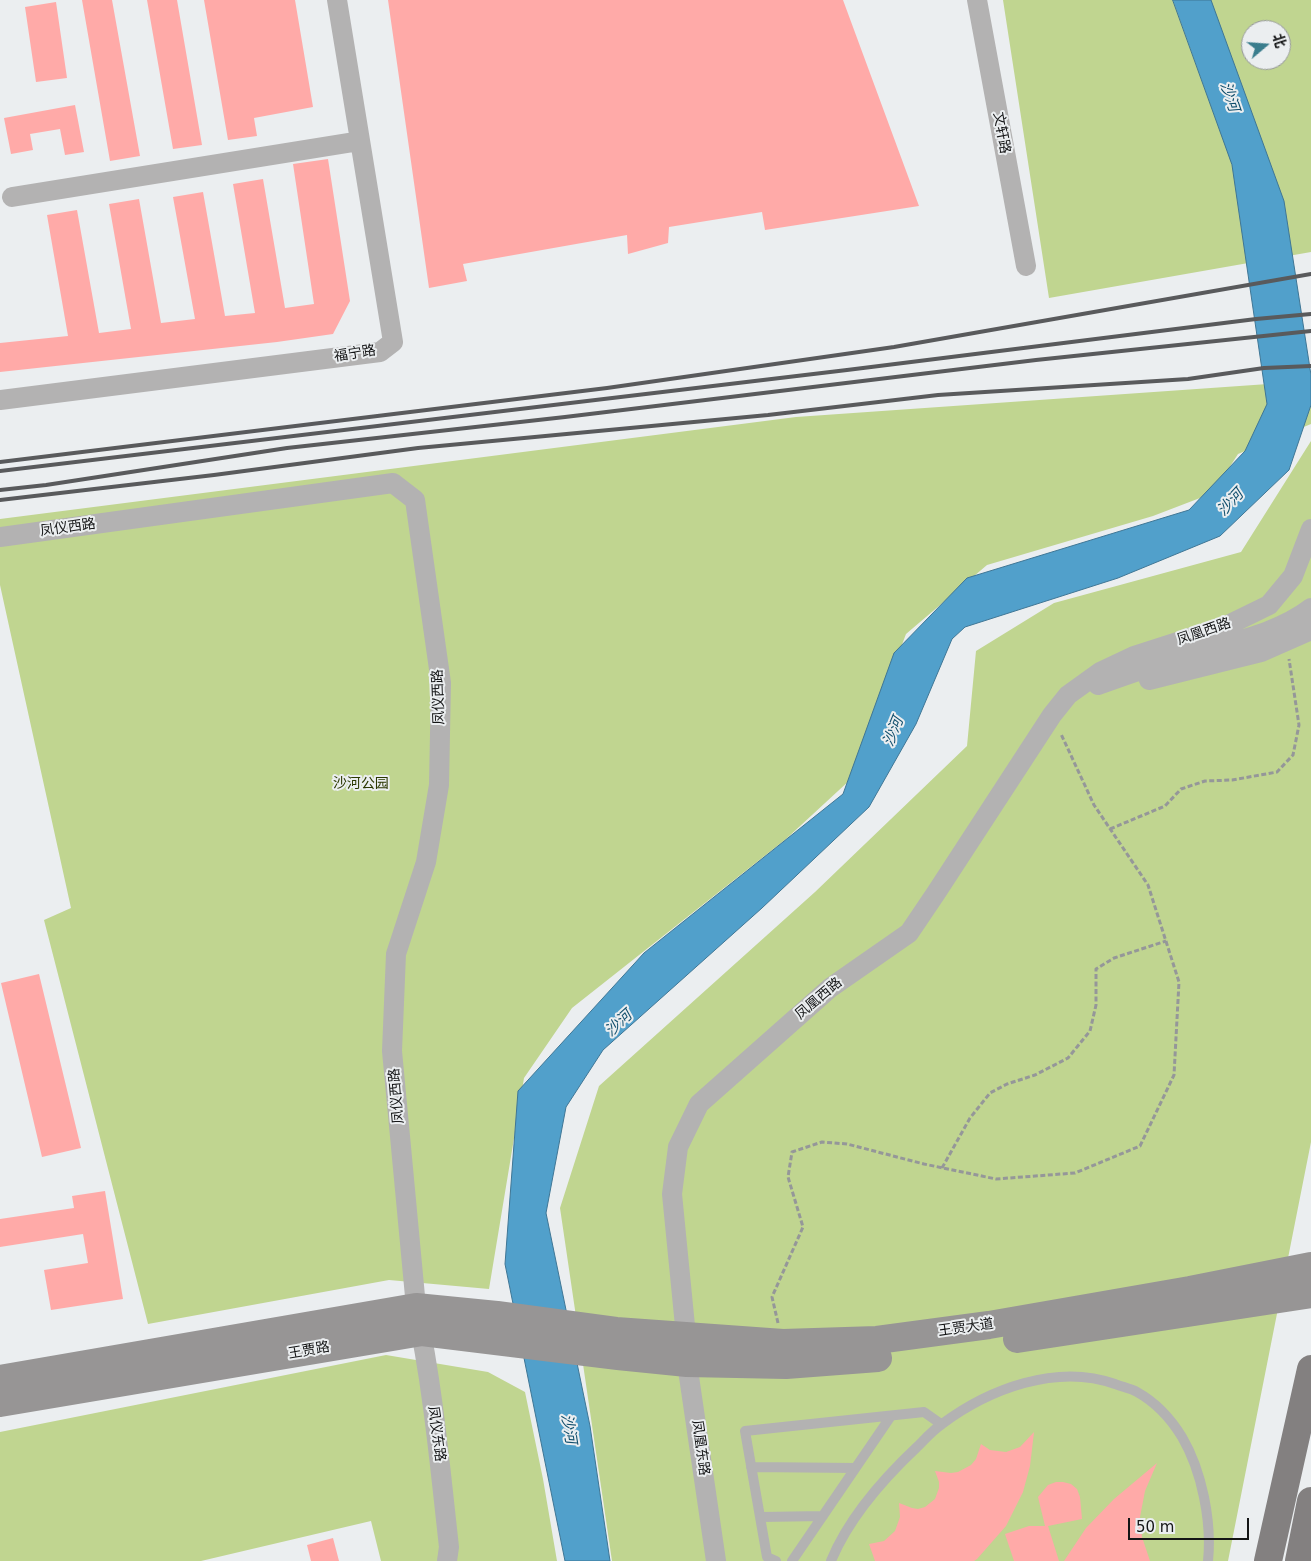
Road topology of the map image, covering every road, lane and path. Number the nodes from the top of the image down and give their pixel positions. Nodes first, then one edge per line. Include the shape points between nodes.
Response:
1 (337, 0) edge
2 (977, 0) edge
3 (360, 142) junction
4 (12, 197) dead end
5 (1026, 266) dead end
6 (0, 400) edge
7 (1310, 533) edge
8 (3, 537) edge
9 (1311, 608) edge
10 (1311, 630) edge
11 (1286, 641) junction
12 (1068, 695) junction
13 (1052, 715) junction
14 (1110, 829) junction
15 (1166, 941) junction
16 (942, 1168) junction
17 (1311, 1266) edge
18 (1311, 1294) edge
19 (419, 1320) junction
20 (686, 1336) junction
21 (783, 1343) junction
22 (617, 1344) junction
23 (688, 1363) junction
24 (1311, 1370) edge
25 (0, 1379) edge
26 (0, 1403) edge
27 (891, 1416) junction
28 (941, 1424) junction
29 (751, 1466) junction
30 (856, 1468) junction
31 (1311, 1501) edge
32 (823, 1516) junction
33 (761, 1518) junction
34 (716, 1560) edge
35 (447, 1561) edge
36 (776, 1561) edge
37 (792, 1561) edge
38 (831, 1561) edge
39 (1208, 1561) edge
40 (1268, 1561) edge
41 (1299, 1561) edge

1 - 3 street, 福宁路
2 - 5 street, 文轩路
3 - 4 street
3 - 6 street, 福宁路 via 393,342 380,352
7 - 12 street, 凤凰西路 via 1293,576 1269,605 1224,627 1134,656 1100,672
8 - 19 street, 凤仪西路 via 393,483 415,500 441,683 439,785 426,862 396,954 392,1051
9 - 12 street, 凤凰西路 via 1297,619 1252,637 1192,653
10 - 11 street
11 - 12 street via 1261,652 1149,680
11 - 14 path via 1299,725 1293,755 1277,772 1205,781 1182,789 1165,806
12 - 13 street, 凤凰西路
13 - 14 path via 1094,806
13 - 20 street, 凤凰西路 via 908,933 830,988 699,1104 678,1147 672,1194
14 - 15 path via 1148,885
15 - 16 path via 1114,958 1096,969 1096,1005 1090,1031 1068,1058 990,1093 970,1118
15 - 16 path via 1179,982 1174,1075 1140,1146 1075,1173 996,1178
16 - 21 path via 847,1144 822,1142 792,1152 788,1177 803,1228 772,1297
17 - 21 main road, 王贾大道 via 980,1326 876,1340
18 - 23 main road, 王贾大道 via 868,1359 786,1365
19 - 22 main road, 王贾路
19 - 25 main road, 王贾路
19 - 26 main road, 王贾路
19 - 35 street, 凤仪东路 via 449,1547
20 - 21 main road, 王贾大道
20 - 22 main road, 王贾大道
20 - 23 street, 凤凰东路
22 - 23 main road, 王贾大道
23 - 34 street, 凤凰东路
24 - 40 main road
27 - 28 lane via 924,1412
27 - 29 lane via 745,1431
27 - 30 lane
28 - 38 lane via 894,1468 860,1509
28 - 39 lane via 980,1400 1030,1381 1081,1376 1137,1392 1174,1425 1188,1448 1208,1517
29 - 30 lane
29 - 33 lane
30 - 32 lane
31 - 41 main road
32 - 33 lane
32 - 37 lane
33 - 36 lane via 768,1557

